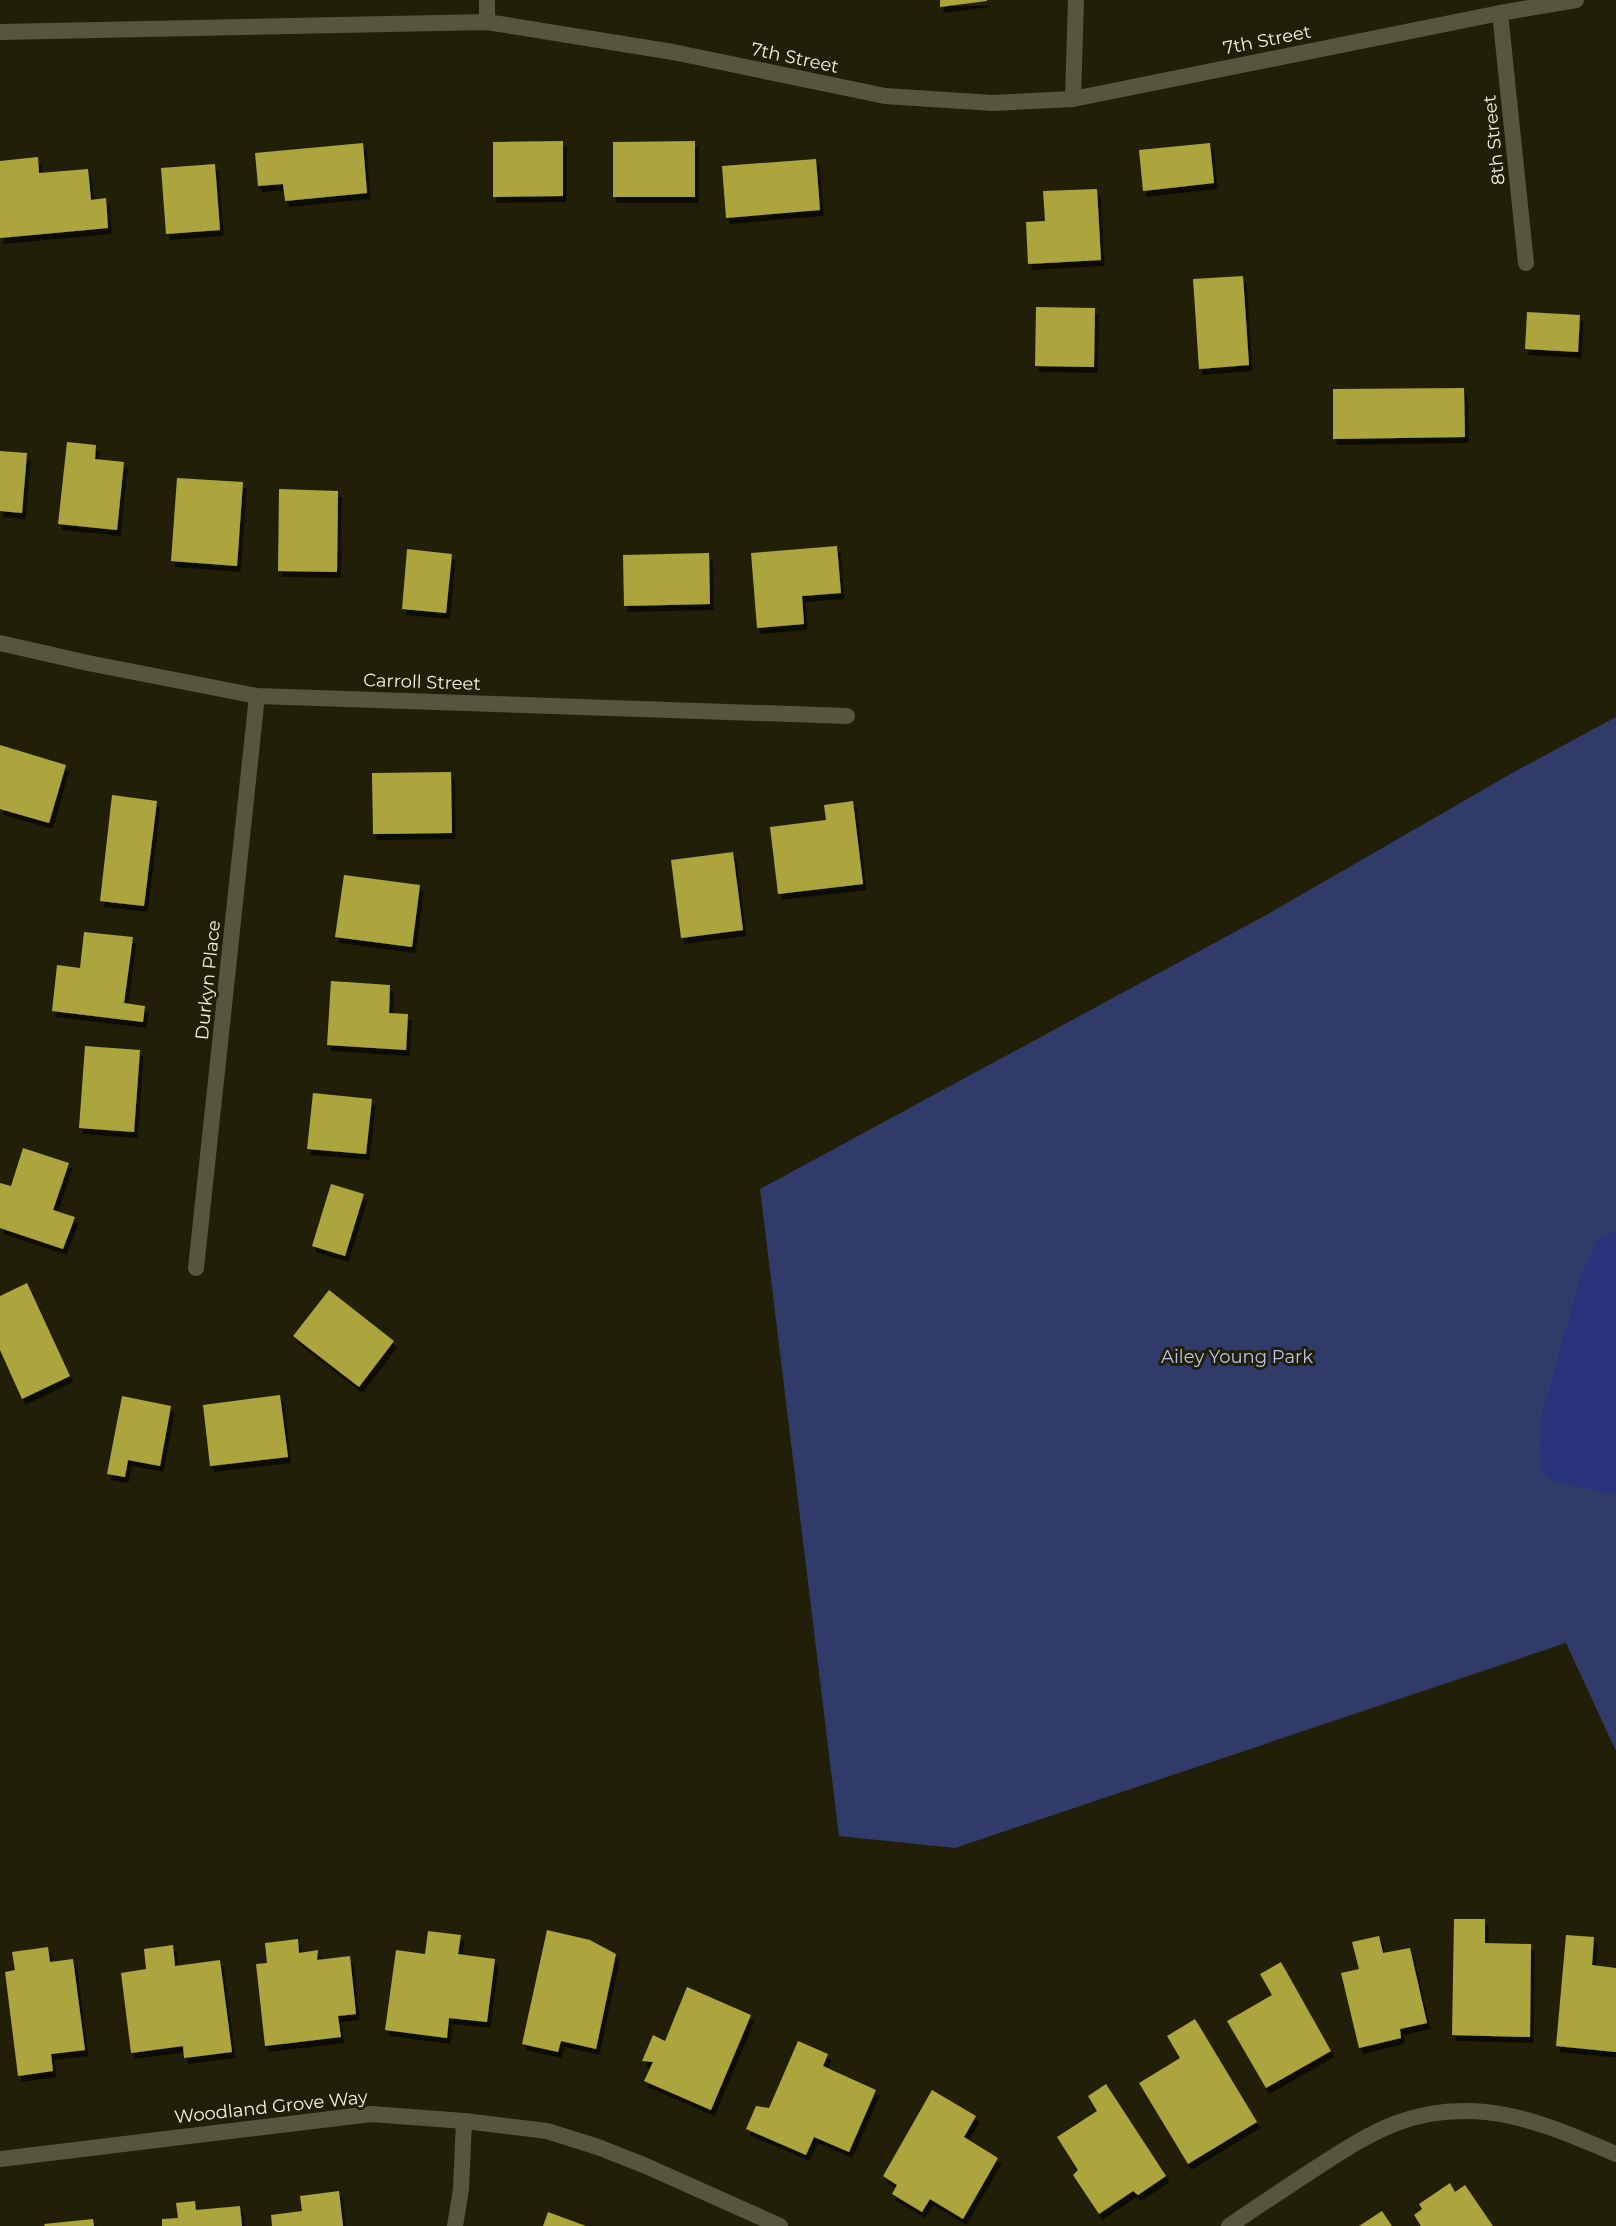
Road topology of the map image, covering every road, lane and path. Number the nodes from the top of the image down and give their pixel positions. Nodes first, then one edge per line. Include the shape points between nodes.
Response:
1 (487, 0) edge
2 (1076, 0) edge
3 (1576, 0) edge
4 (1500, 12) junction
5 (487, 22) junction
6 (0, 32) edge
7 (1073, 99) junction
8 (1526, 263) dead end
9 (0, 643) edge
10 (258, 696) junction
11 (847, 716) dead end
12 (196, 1268) dead end
13 (464, 2121) junction
14 (1616, 2154) edge
15 (0, 2159) edge
16 (455, 2226) edge
17 (780, 2226) edge
18 (1229, 2226) edge

1 - 5 street
2 - 7 street
3 - 4 street, 7th Street
4 - 7 street, 7th Street
4 - 8 street, 8th Street
5 - 6 street, 7th Street
5 - 7 street, 7th Street via 673,52 885,96 993,103
9 - 10 street, Carroll Street
10 - 11 street, Carroll Street
10 - 12 street, Durkyn Place
13 - 15 street, Woodland Grove Way via 371,2114
13 - 16 street
13 - 17 street, Woodland Grove Way via 547,2131 598,2147
14 - 18 street via 1556,2130 1485,2112 1417,2116 1369,2134

